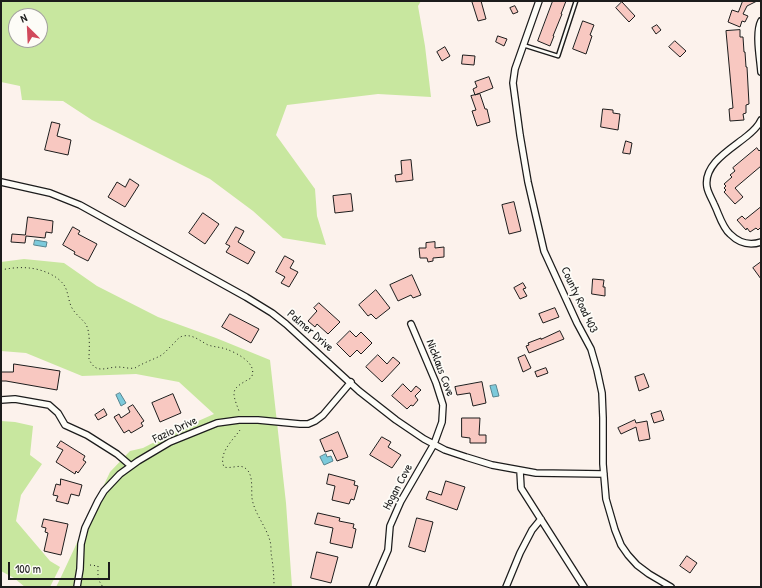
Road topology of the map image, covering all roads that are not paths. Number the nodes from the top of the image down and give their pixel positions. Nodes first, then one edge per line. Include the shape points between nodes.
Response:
1 (539, 1) edge
2 (576, 1) edge
3 (761, 21) edge
4 (523, 45) junction
5 (761, 72) edge
6 (761, 120) edge
7 (1, 182) edge
8 (761, 242) edge
9 (411, 324) dead end
10 (351, 382) junction
11 (1, 400) edge
12 (434, 444) junction
13 (131, 466) junction
14 (520, 471) junction
15 (604, 474) junction
16 (541, 519) junction
17 (77, 587) edge
18 (372, 587) edge
19 (506, 587) edge
20 (584, 587) edge
21 (671, 587) edge

1 - 4 street, County Road 403
2 - 4 lane via 558,56
3 - 5 street via 758,34
4 - 15 street, County Road 403 via 513,83 528,182 544,251 591,349 597,370 602,394
6 - 8 street via 753,131 715,162 708,175 707,188 726,231 745,244
7 - 10 street, Palmer Drive via 50,193 80,205 246,297 286,324
9 - 12 street, Nicklaus Cove via 443,405 442,422
10 - 12 street, Palmer Drive via 396,420
10 - 13 street, Fazio Drive via 323,415 308,424 258,420 217,423 170,442
11 - 13 street via 16,399 49,405 58,413 65,425 87,435
12 - 14 street, Palmer Drive via 466,457
12 - 18 street, Hogan Cove via 400,501 390,526 388,550
13 - 17 street, Fazio Drive via 104,491 85,528
14 - 15 street, Palmer Drive via 544,474
14 - 16 street via 521,488
15 - 21 street, County Road 403 via 610,518 621,546 637,565
16 - 19 street via 532,530
16 - 20 street

